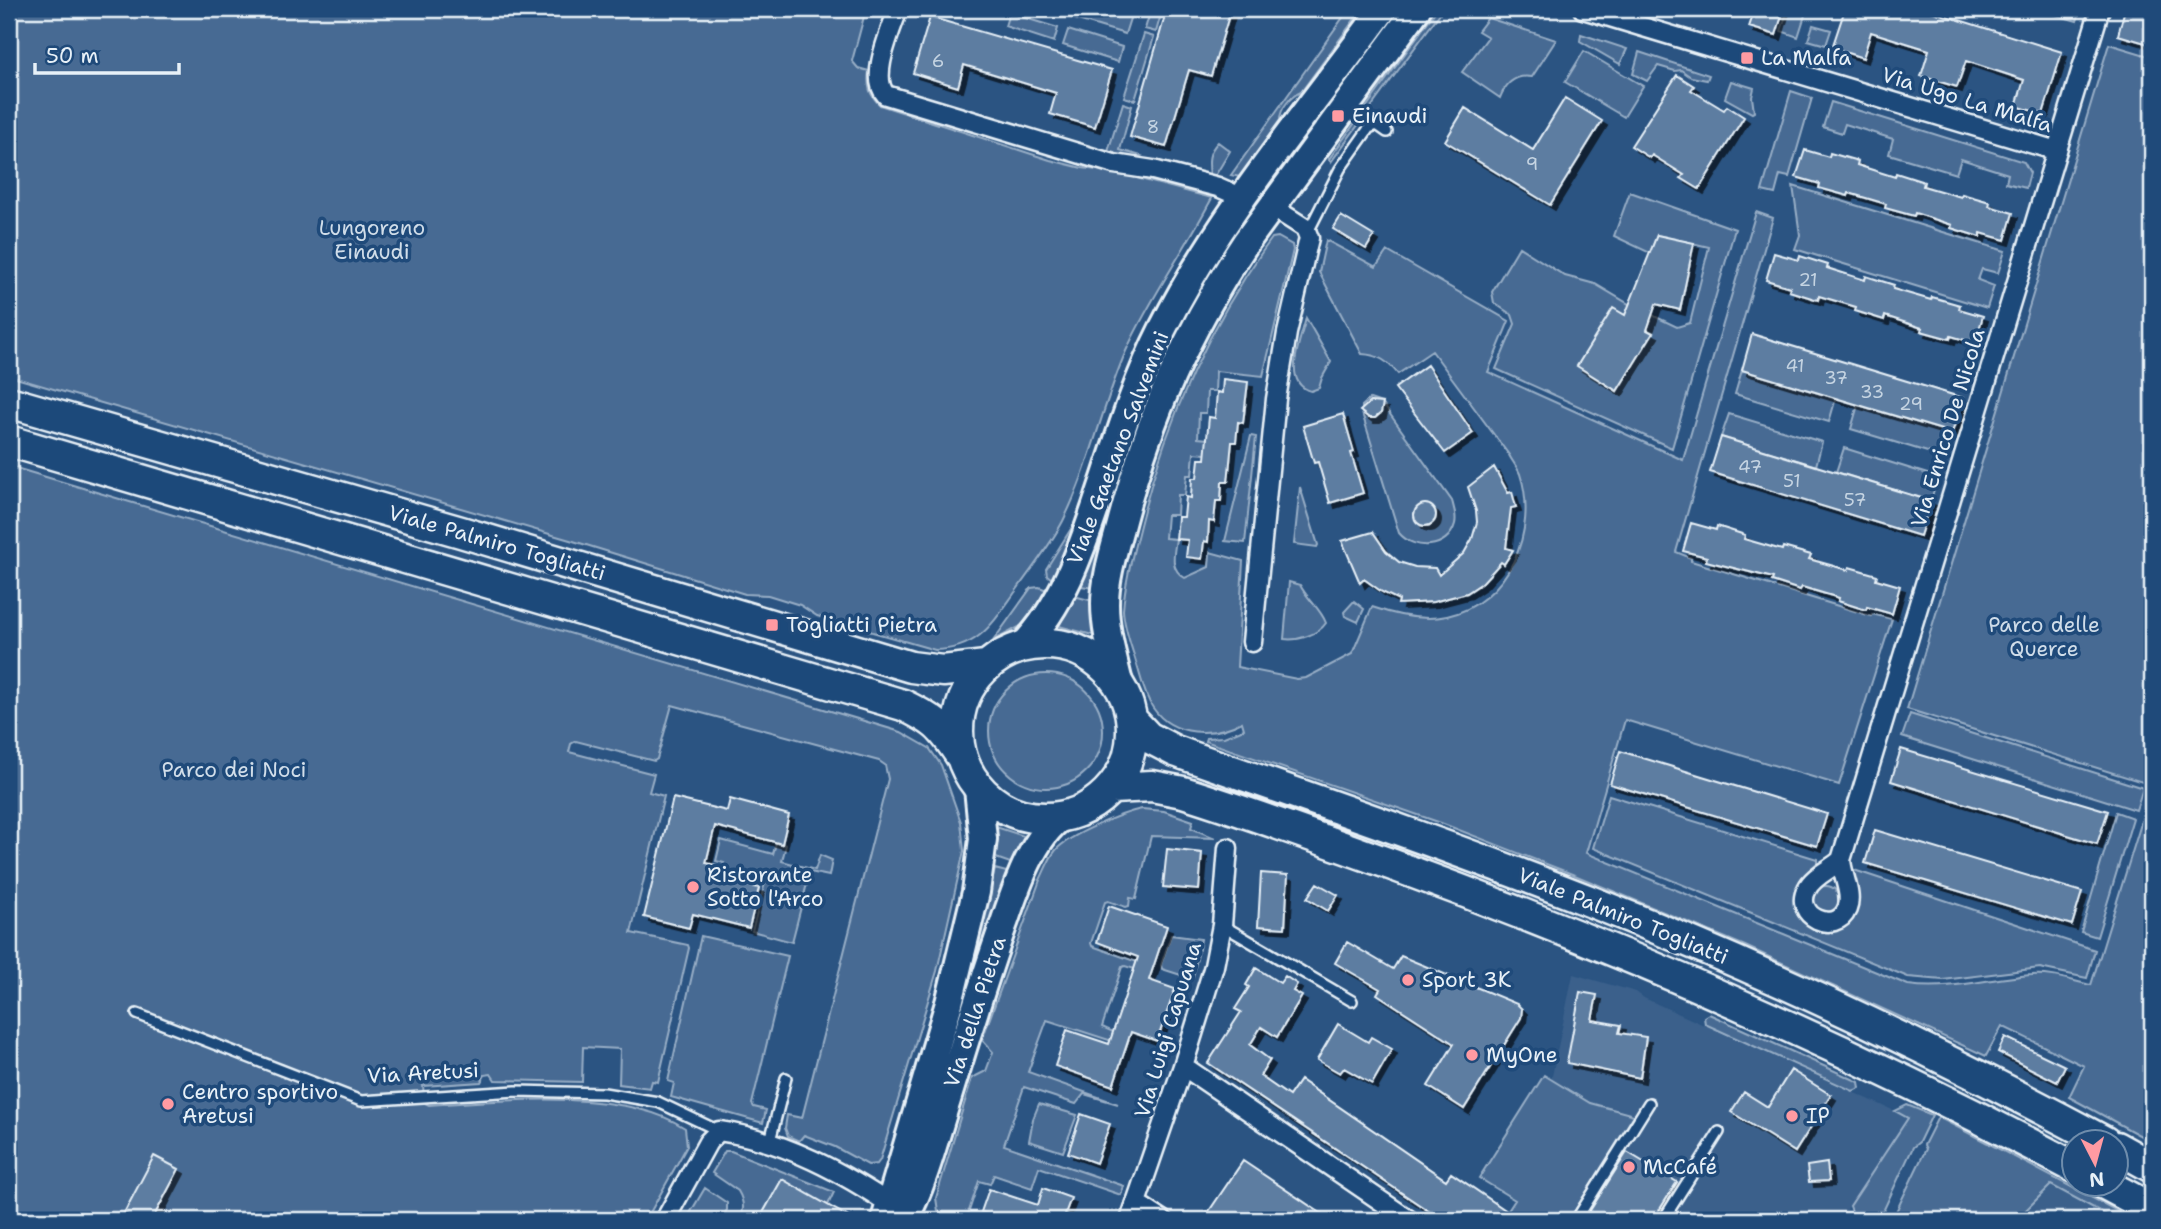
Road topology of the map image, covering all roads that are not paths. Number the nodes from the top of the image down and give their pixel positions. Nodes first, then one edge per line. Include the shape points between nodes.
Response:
1 (898, 9) edge
2 (1383, 9) edge
3 (1417, 9) edge
4 (1583, 9) edge
5 (2100, 9) edge
6 (1387, 132) dead end
7 (2056, 150) junction
8 (1243, 198) junction
9 (1272, 206) junction
10 (1308, 232) junction
11 (17, 405) edge
12 (11, 442) edge
13 (1252, 642) dead end
14 (1022, 647) junction
15 (986, 666) junction
16 (1119, 683) junction
17 (1132, 720) junction
18 (961, 756) junction
19 (978, 788) junction
20 (1112, 788) junction
21 (1062, 817) junction
22 (1228, 848) dead end
23 (1841, 860) dead end
24 (1222, 925) junction
25 (1352, 1001) dead end
26 (137, 1014) dead end
27 (1183, 1066) junction
28 (786, 1079) dead end
29 (1649, 1103) dead end
30 (2079, 1128) edge
31 (719, 1131) junction
32 (1718, 1132) dead end
33 (769, 1145) junction
34 (2130, 1155) edge
35 (2060, 1160) edge
36 (2152, 1167) edge
37 (2130, 1197) edge
38 (1136, 1203) junction
39 (2152, 1209) edge
40 (900, 1216) edge
41 (665, 1220) edge
42 (1130, 1220) edge
43 (1162, 1220) edge
44 (1409, 1220) edge
45 (1576, 1220) edge
46 (1663, 1220) edge

1 - 8 street via 878,75 886,95 1114,164 1218,187
2 - 8 main road, Viale Gaetano Salvemini
3 - 9 main road, Viale Gaetano Salvemini
4 - 7 street, Via Ugo La Malfa
5 - 7 street, Via Enrico De Nicola
6 - 10 lane via 1377,125 1369,128 1340,169
7 - 23 street, Via Enrico De Nicola
8 - 14 main road, Viale Gaetano Salvemini via 1161,332 1128,410 1071,573 1050,614
9 - 10 street
9 - 16 main road, Viale Gaetano Salvemini via 1221,280 1175,363 1134,473 1105,601
10 - 13 street via 1276,399
11 - 15 main road, Viale Palmiro Togliatti via 911,667 943,671
12 - 18 main road, Viale Palmiro Togliatti via 903,705 942,728
14 - 15 main road
14 - 16 main road via 1038,643 1077,649 1098,661
15 - 18 main road via 970,685 960,708
16 - 17 main road
17 - 20 main road via 1131,751
17 - 30 main road, Viale Palmiro Togliatti via 1148,737 1175,751 1436,842 1778,980
18 - 19 main road
19 - 21 main road via 1012,812
19 - 40 main road, Via della Pietra via 983,839 974,903
20 - 21 main road via 1091,806
20 - 35 main road, Viale Palmiro Togliatti via 1152,786 1183,792 1523,912 1749,1009
21 - 40 main road, Via della Pietra via 1041,839 1012,901 919,1190
22 - 24 street, Via Luigi Capuana
24 - 25 lane
24 - 27 street, Via Luigi Capuana via 1208,990
26 - 31 lane, Via Aretusi via 361,1101 516,1091 604,1093 657,1102
27 - 38 street, Via Luigi Capuana
27 - 44 street
28 - 33 lane
29 - 45 lane
31 - 33 street, Via Aretusi
31 - 41 street via 708,1142
32 - 46 lane
33 - 40 street, Via Aretusi via 830,1168
34 - 36 main road
37 - 39 main road
38 - 42 street, Via Luigi Capuana
38 - 43 street

